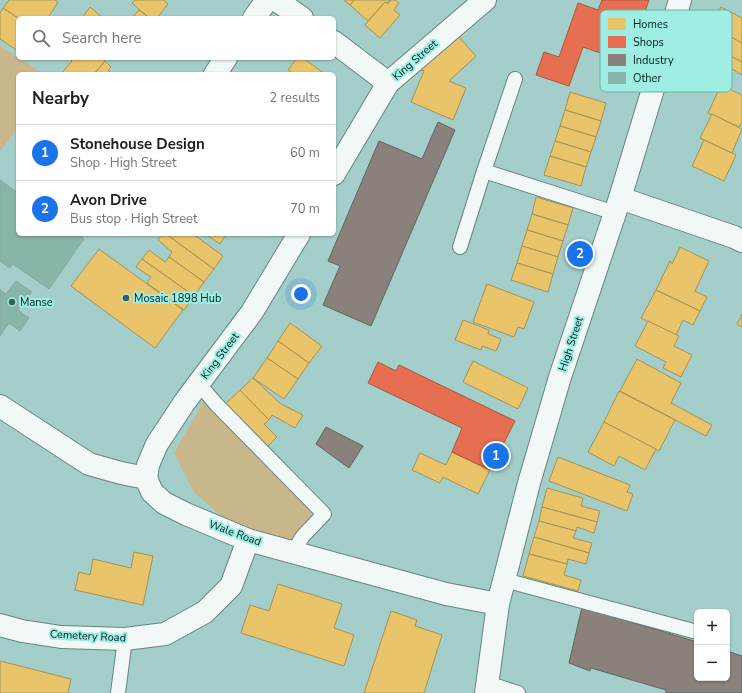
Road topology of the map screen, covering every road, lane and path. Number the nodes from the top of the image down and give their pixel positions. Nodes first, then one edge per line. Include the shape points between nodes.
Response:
1 (267, 0) edge
2 (276, 0) edge
3 (485, 0) edge
4 (680, 0) edge
5 (677, 10) edge
6 (255, 16) edge
7 (299, 16) edge
8 (336, 44) edge
9 (225, 60) edge
10 (216, 72) edge
11 (516, 79) dead end
12 (388, 84) junction
13 (652, 92) edge
14 (336, 171) edge
15 (484, 171) junction
16 (617, 205) junction
17 (297, 236) edge
18 (742, 241) edge
19 (460, 247) dead end
20 (199, 384) junction
21 (0, 406) edge
22 (146, 478) junction
23 (248, 540) junction
24 (293, 552) junction
25 (504, 580) junction
26 (498, 604) junction
27 (0, 625) edge
28 (694, 631) edge
29 (125, 639) junction
30 (486, 688) edge
31 (118, 693) edge
32 (518, 693) edge

1 - 6 street
2 - 7 street
3 - 12 street, King Street
4 - 5 street, High Street
8 - 12 street
9 - 10 street
11 - 15 lane
12 - 14 street, King Street
13 - 16 street, High Street
15 - 16 lane
15 - 19 lane
16 - 18 street
16 - 25 street, High Street via 560,377
17 - 20 street, King Street via 252,312
20 - 22 street, King Street via 157,444 148,465
20 - 24 lane via 324,514 303,536
21 - 22 street via 89,464
22 - 23 street, Wale Road via 152,492 164,503
23 - 24 street, Wale Road
23 - 29 street, Cemetery Road via 231,586 205,612 165,634
24 - 26 street, Wale Road via 446,594
25 - 26 street, High Street
25 - 28 lane
26 - 30 street, High Street
27 - 29 street, Cemetery Road via 61,637
29 - 31 lane
30 - 32 lane

